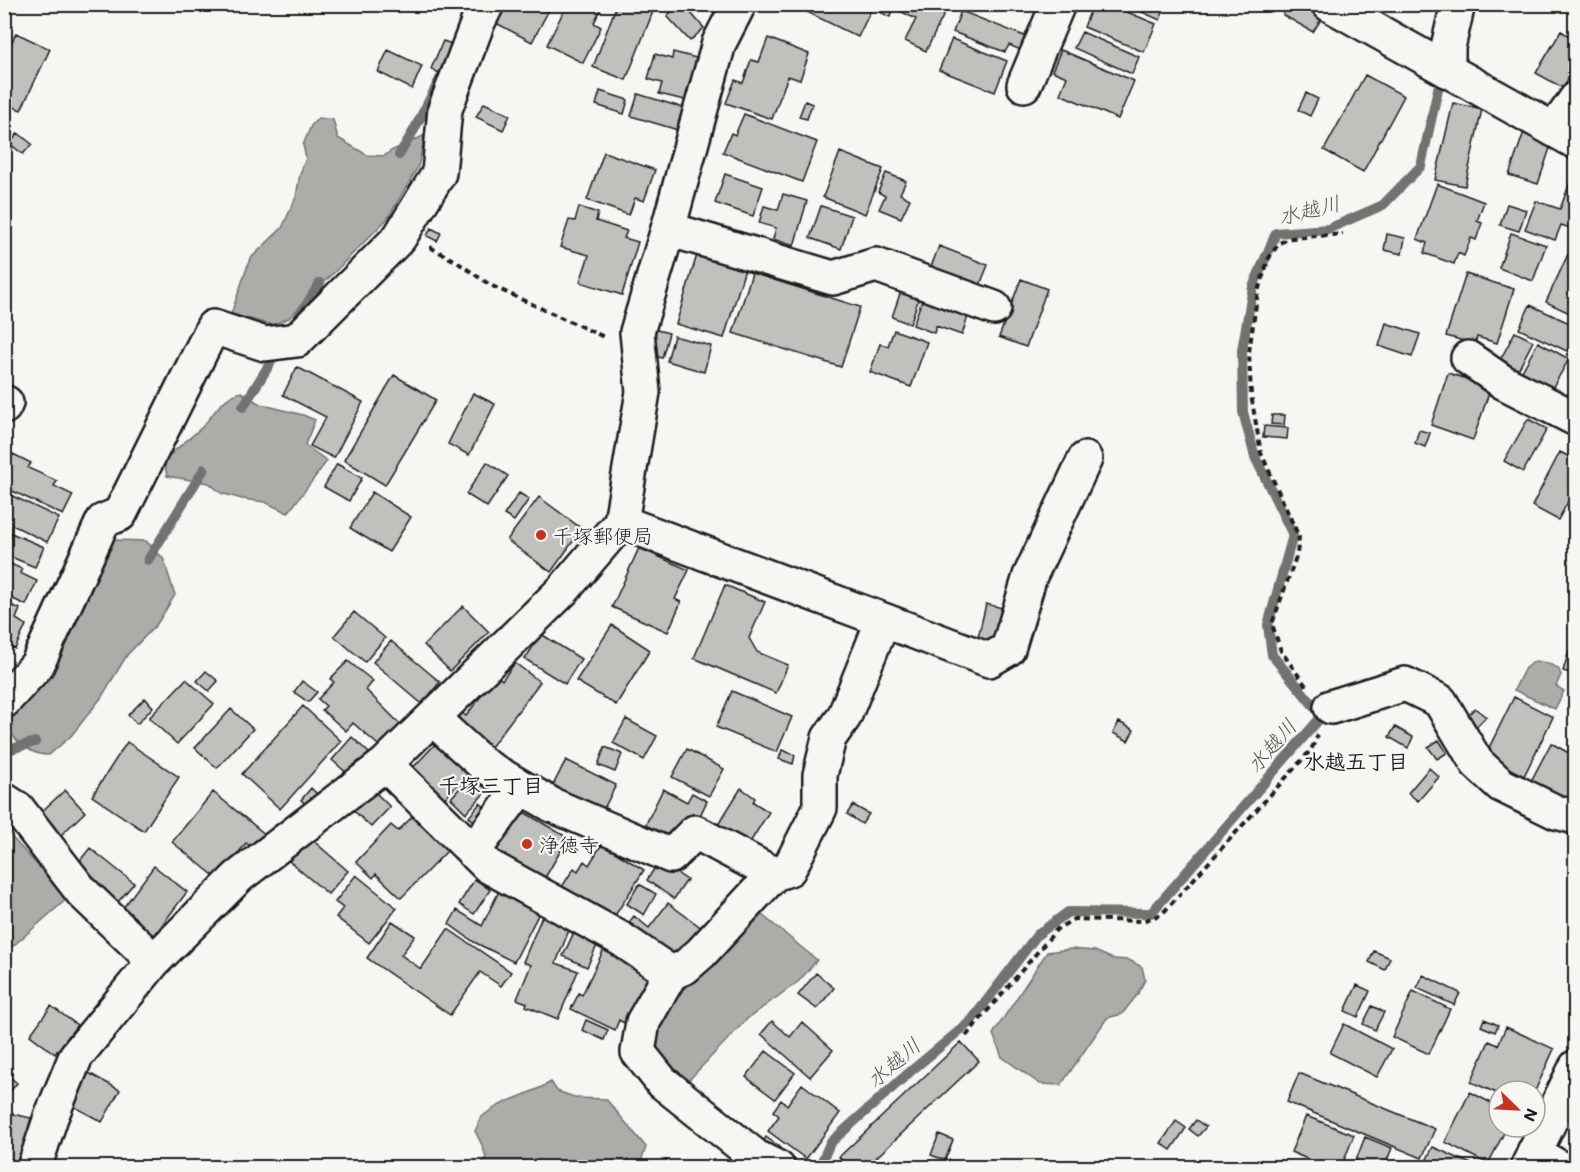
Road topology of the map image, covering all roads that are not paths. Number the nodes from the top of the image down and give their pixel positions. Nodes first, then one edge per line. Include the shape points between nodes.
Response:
1 (487, 4) edge
2 (740, 4) edge
3 (1058, 4) edge
4 (1329, 4) edge
5 (1458, 4) edge
6 (1448, 71) junction
7 (1024, 85) dead end
8 (1575, 99) edge
9 (1565, 136) edge
10 (668, 229) junction
11 (994, 308) dead end
12 (1468, 358) dead end
13 (1575, 419) edge
14 (1085, 459) dead end
15 (621, 522) junction
16 (883, 620) junction
17 (4, 701) edge
18 (1331, 707) road end
19 (432, 718) junction
20 (385, 764) junction
21 (521, 787) junction
22 (4, 800) edge
23 (1575, 817) edge
24 (474, 852) junction
25 (774, 874) junction
26 (153, 961) junction
27 (671, 973) junction
28 (1575, 1067) edge
29 (1540, 1162) edge
30 (34, 1167) edge
31 (778, 1167) edge

1 - 17 street via 445,109 439,173 399,238 297,340 265,344 213,327 120,514 103,521 37,665
2 - 10 street via 719,44
3 - 7 street
4 - 6 street
5 - 6 street via 1448,47
6 - 9 street
8 - 9 street
10 - 11 street via 833,278 876,265
10 - 15 street via 637,332 642,392
12 - 13 street via 1503,382
14 - 16 street via 1030,576 1008,649 989,660
15 - 16 street
15 - 19 street via 563,590
16 - 25 street via 844,717 829,738 820,775 820,808 789,869
18 - 23 street via 1405,684 1440,701 1477,763 1501,785
19 - 20 street
19 - 21 street via 485,766
20 - 24 street
20 - 26 street via 238,877
21 - 24 street
21 - 25 street via 552,805 671,856 695,832
22 - 26 street via 18,809 82,892
24 - 27 street via 488,867 621,939
25 - 27 street via 701,953 685,968
26 - 30 street via 76,1056
27 - 31 street via 643,1022 638,1052 662,1082 756,1157
28 - 29 street

